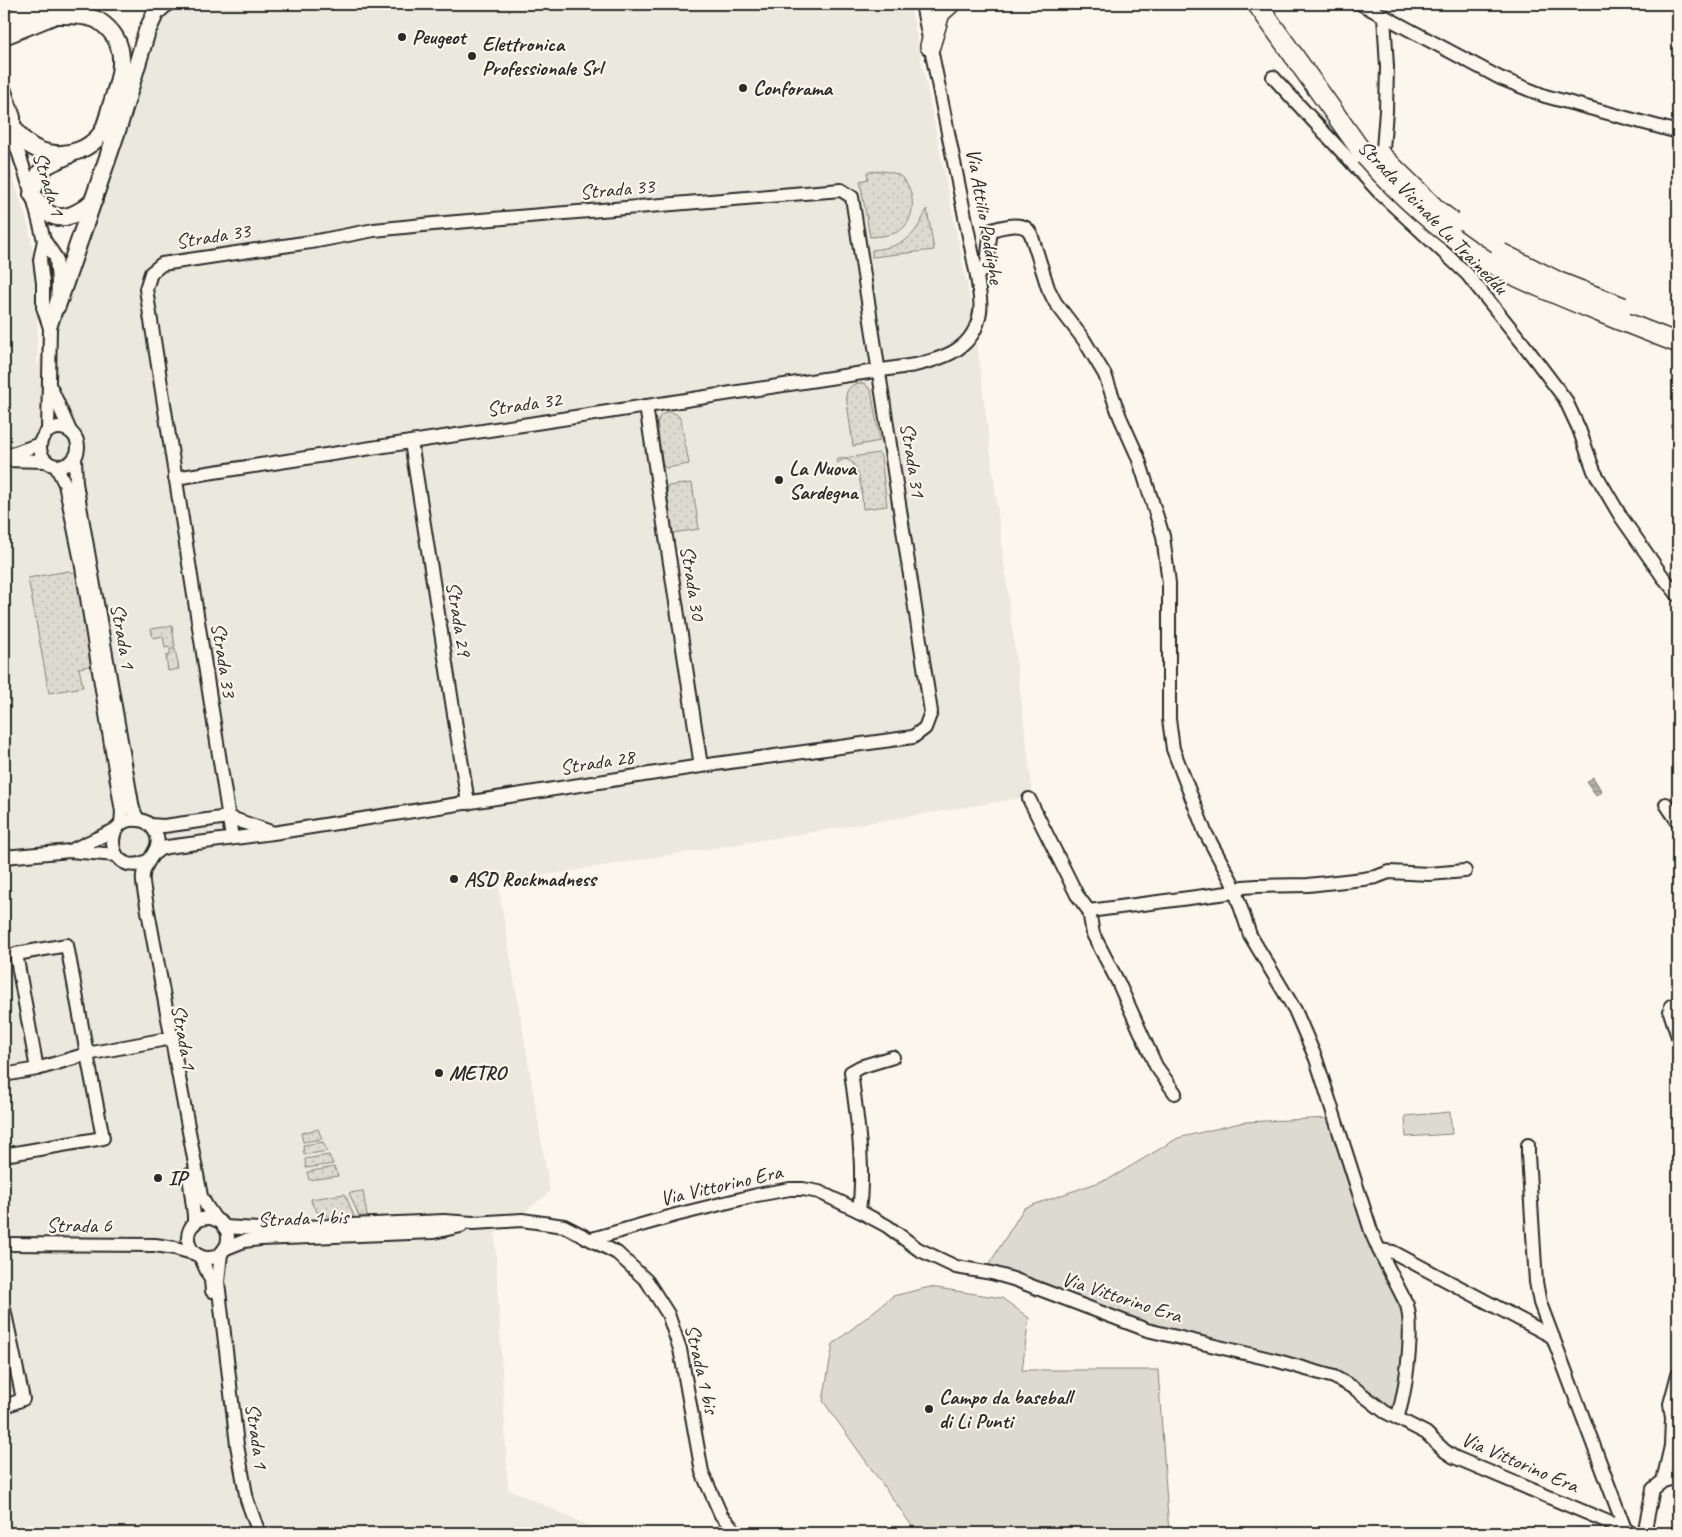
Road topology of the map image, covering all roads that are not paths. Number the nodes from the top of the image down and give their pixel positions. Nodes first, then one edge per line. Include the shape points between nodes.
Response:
1 (83, 4) edge
2 (165, 4) edge
3 (922, 4) edge
4 (950, 4) edge
5 (1257, 4) edge
6 (1273, 4) edge
7 (1361, 4) edge
8 (49, 10) edge
9 (1384, 16) junction
10 (4, 20) edge
11 (4, 36) edge
12 (930, 46) junction
13 (1273, 78) dead end
14 (4, 88) edge
15 (10, 131) edge
16 (1678, 132) edge
17 (1370, 152) junction
18 (71, 154) junction
19 (1380, 192) junction
20 (32, 194) junction
21 (852, 197) joint
22 (94, 200) junction
23 (44, 240) junction
24 (977, 276) junction
25 (57, 306) junction
26 (1621, 314) junction
27 (50, 328) junction
28 (1678, 329) edge
29 (1678, 343) edge
30 (879, 370) junction
31 (50, 384) junction
32 (646, 406) junction
33 (48, 431) junction
34 (70, 431) junction
35 (411, 442) junction
36 (40, 444) junction
37 (4, 458) edge
38 (75, 458) junction
39 (51, 463) junction
40 (175, 478) junction
41 (1678, 595) edge
42 (925, 728) joint
43 (701, 766) junction
44 (1029, 799) dead end
45 (468, 803) junction
46 (1666, 804) dead end
47 (228, 816) junction
48 (144, 822) junction
49 (1678, 822) edge
50 (119, 827) junction
51 (273, 833) junction
52 (232, 838) junction
53 (70, 851) junction
54 (152, 856) junction
55 (4, 857) edge
56 (119, 858) junction
57 (1465, 871) dead end
58 (1235, 892) junction
59 (1088, 911) junction
60 (1678, 1003) edge
61 (1678, 1037) edge
62 (168, 1038) junction
63 (87, 1054) junction
64 (893, 1057) dead end
65 (37, 1069) junction
66 (4, 1075) edge
67 (1175, 1093) dead end
68 (1528, 1145) dead end
69 (4, 1155) edge
70 (859, 1211) junction
71 (220, 1223) junction
72 (473, 1223) junction
73 (191, 1228) junction
74 (592, 1239) junction
75 (4, 1244) edge
76 (155, 1245) junction
77 (1378, 1250) junction
78 (222, 1251) junction
79 (198, 1255) junction
80 (4, 1309) edge
81 (1553, 1337) junction
82 (1678, 1374) edge
83 (4, 1407) edge
84 (1397, 1418) junction
85 (1678, 1477) edge
86 (1663, 1481) junction
87 (1628, 1531) edge
88 (250, 1533) edge
89 (259, 1533) edge
90 (737, 1533) edge
91 (1646, 1533) edge

1 - 8 main road
2 - 22 main road via 156,12 147,31
3 - 12 street, Via Attilio Poddighe
4 - 12 highway via 940,13
5 - 17 highway
6 - 17 highway via 1345,109
7 - 9 street
8 - 10 main road
8 - 11 main road
8 - 18 main road via 98,20 119,44 122,65 102,133 88,147
9 - 16 street via 1500,78 1537,93
9 - 19 street via 1386,111
12 - 24 street, Via Attilio Poddighe
13 - 19 street, Strada Vicinale Lu Traineddu
14 - 15 street, Strada 1 via 14,117
15 - 18 main road via 33,148 51,154
15 - 20 street, Strada 1
17 - 26 highway, bridge via 1469,234
18 - 20 main road via 48,164 39,173
19 - 41 street, Strada Vicinale Lu Traineddu via 1467,274 1565,399 1594,471 1621,516
20 - 22 main road via 48,213 61,216 74,215
20 - 23 street, Strada 1
21 - 30 street, Strada 31
21 - 40 street, Strada 33 via 841,190 433,224 374,230 162,264 151,273 146,289
22 - 25 main road
23 - 25 street, Strada 1 via 56,258
23 - 27 street, Strada 1 via 40,260 43,307
24 - 30 street, Via Attilio Poddighe via 980,311 973,334 961,348 940,359
24 - 58 street via 987,264 992,230 1027,228 1032,234 1055,302 1084,340 1105,376 1138,457 1165,545 1169,583 1169,719 1173,749 1197,814
25 - 27 street, Strada 1
26 - 28 highway
26 - 29 highway
27 - 31 street, Strada 1
30 - 32 street, Strada 32
30 - 42 street, Strada 31 via 931,712
31 - 33 street, Strada 1
31 - 34 street, Strada 1
32 - 35 street, Strada 32
32 - 43 street, Strada 30
33 - 34 street via 61,428
33 - 36 street
34 - 38 street via 78,443
35 - 40 street, Strada 32
35 - 45 street, Strada 29
36 - 37 street
36 - 39 street via 41,453
37 - 39 street
38 - 39 street via 67,465
38 - 48 street, Strada 1 via 76,483 133,809
39 - 50 street via 65,484 81,561 122,812
40 - 47 street, Strada 33
42 - 43 street, Strada 28 via 913,737
43 - 45 street, Strada 28
44 - 59 street
45 - 51 street, Strada 28
46 - 49 street
47 - 48 street, Strada 28 via 164,826
47 - 51 street, Strada 28
47 - 52 street, Strada 33
48 - 50 street via 132,820
48 - 54 street via 154,830 157,838 158,845
50 - 53 street
50 - 56 street via 112,842
51 - 52 street, Strada 28
52 - 54 street, Strada 28 via 167,847
53 - 55 street
53 - 56 street
54 - 56 street via 136,865
54 - 62 street, Strada 1 via 143,875
56 - 62 street, Strada 1 via 136,883
57 - 58 street via 1429,874 1389,872 1363,879 1257,886
58 - 59 street
58 - 77 street via 1250,934 1295,1010 1316,1059
59 - 67 street via 1093,934 1156,1066
60 - 61 street via 1670,1012
62 - 63 street
62 - 71 street, Strada 1 via 201,1196
62 - 73 street, Strada 1 via 191,1184 194,1214
63 - 65 street
63 - 65 street via 67,945 16,954
63 - 69 street via 104,1138
64 - 70 street via 851,1072 862,1190
65 - 66 street
68 - 81 street, Via Vittorino Era via 1536,1282
70 - 74 street, Via Vittorino Era via 811,1190 790,1189 676,1215
70 - 84 street, Via Vittorino Era via 887,1226 918,1249 956,1267 1013,1279 1147,1330 1334,1377
71 - 72 street, Strada 1 bis via 259,1229 444,1220
71 - 73 street via 204,1219
71 - 78 street via 228,1236
72 - 74 street, Strada 1 bis via 522,1220 564,1226
72 - 78 street, Strada 1 bis via 434,1232 260,1239 244,1241
73 - 76 street, Strada 6 via 169,1242
73 - 79 street via 188,1244
74 - 90 street, Strada 1 bis via 617,1253 647,1281 668,1314 680,1349 702,1472 721,1515
75 - 76 street, Strada 6
76 - 79 street, Strada 6
77 - 81 street via 1394,1252
77 - 84 street via 1410,1314 1403,1401
78 - 79 street via 213,1257
78 - 89 street, Strada 1 via 218,1282 237,1445 247,1500
79 - 88 street, Strada 1 via 211,1280 230,1445 240,1503
80 - 83 street via 23,1399
81 - 87 street, Via Vittorino Era
82 - 86 street via 1670,1404 1671,1446
84 - 87 street, Via Vittorino Era via 1426,1433 1454,1456
85 - 86 street
86 - 91 street via 1653,1489

